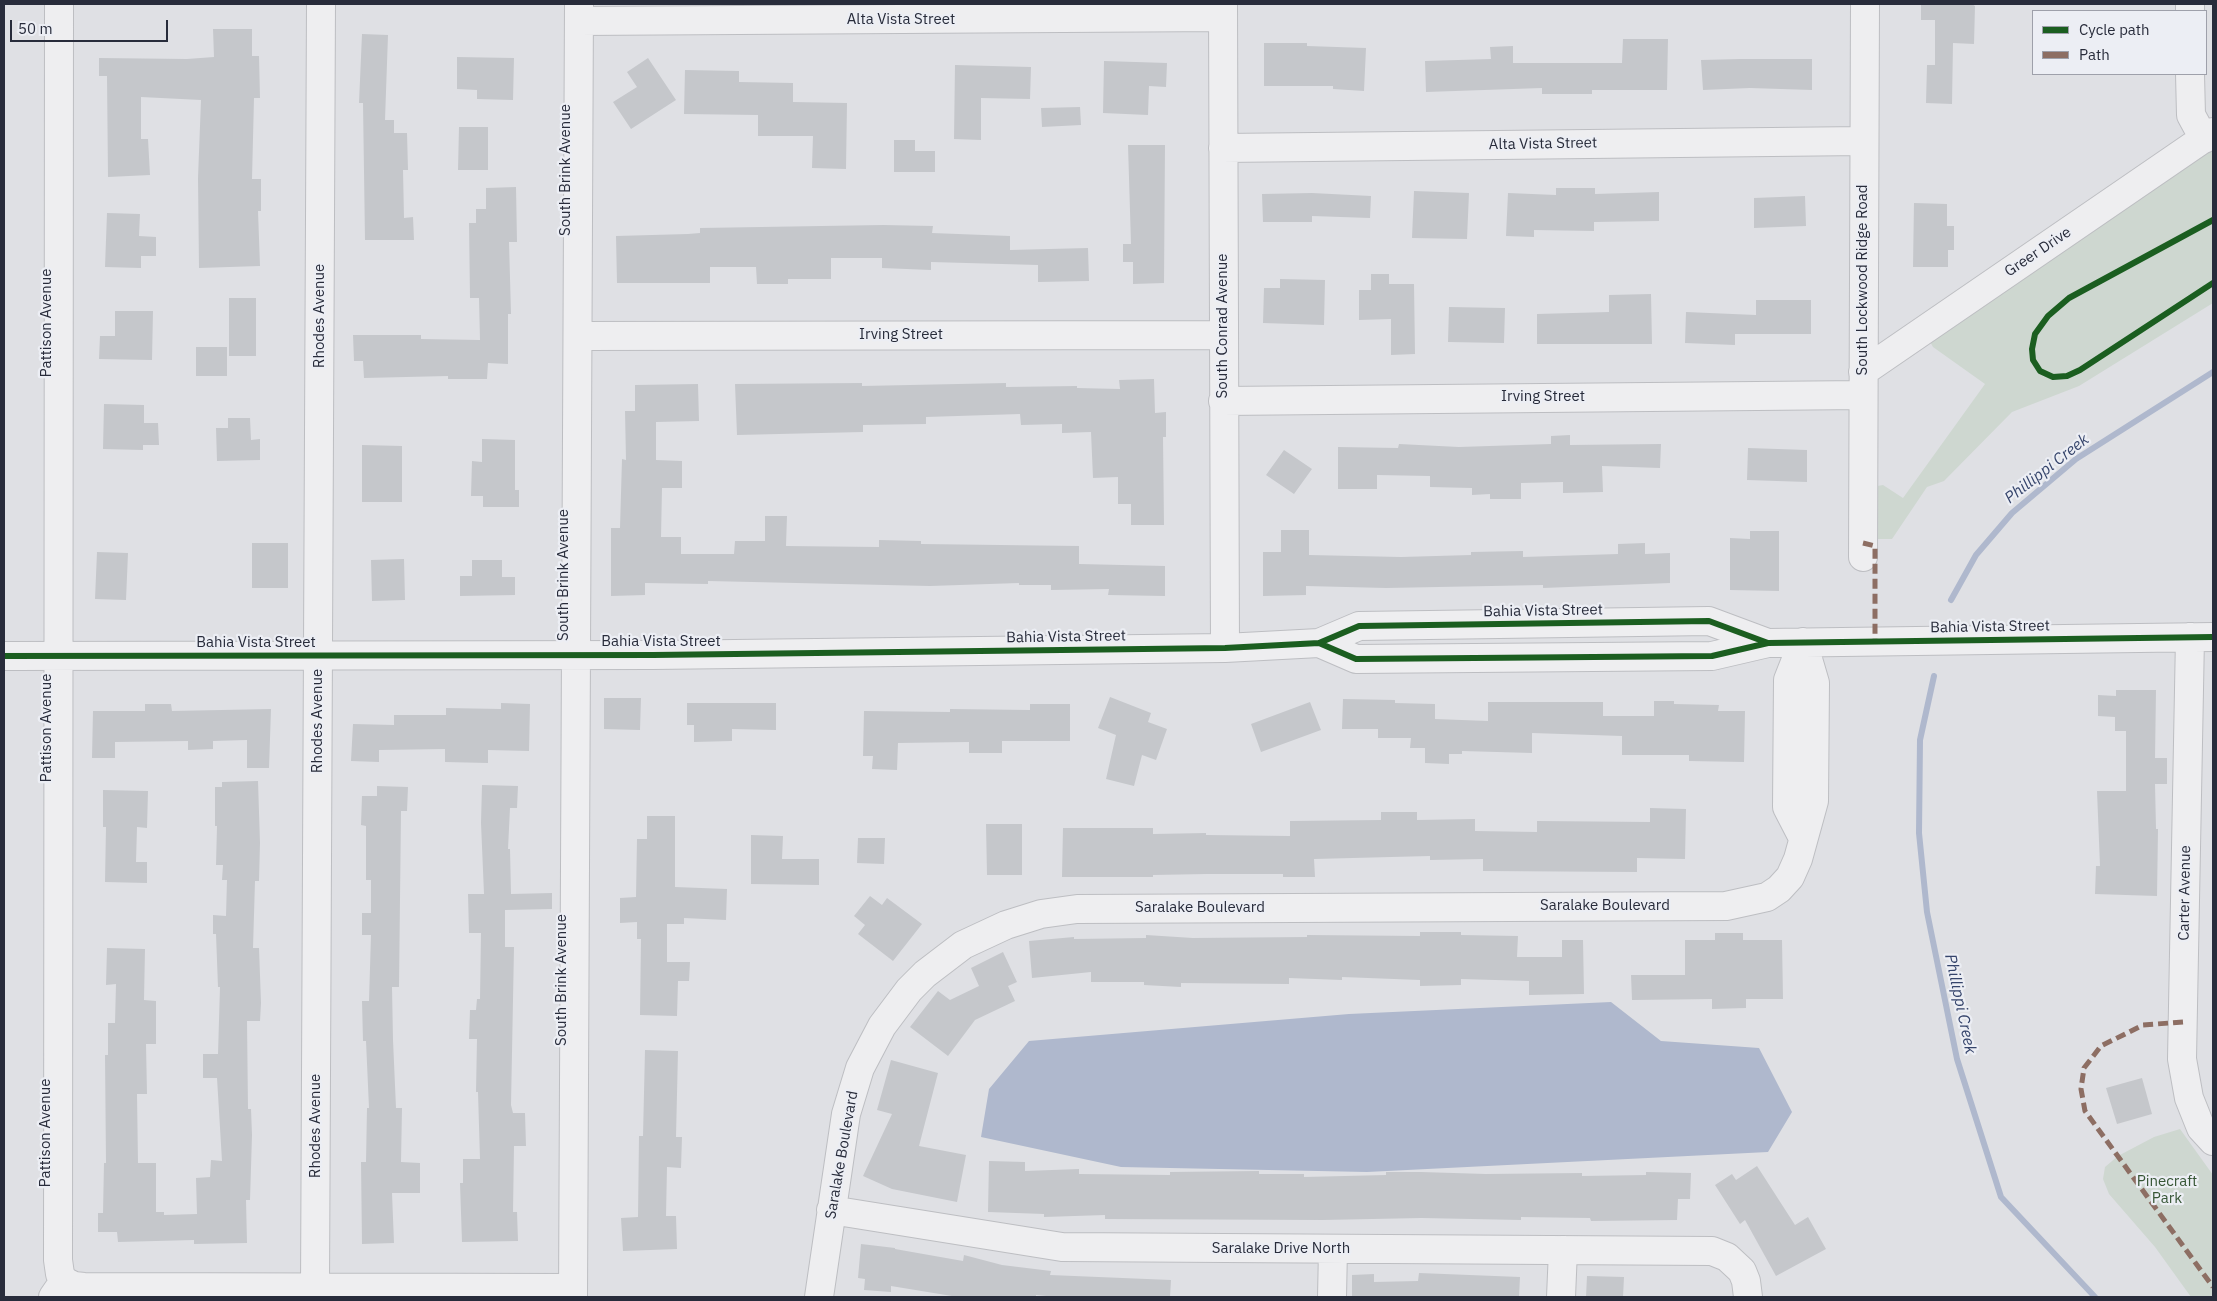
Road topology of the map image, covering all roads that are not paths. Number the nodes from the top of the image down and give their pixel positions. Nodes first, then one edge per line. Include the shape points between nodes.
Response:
1 (59, 4) edge
2 (321, 4) edge
3 (1864, 4) edge
4 (1223, 10) edge
5 (579, 12) edge
6 (2190, 75) edge
7 (2209, 136) edge
8 (1863, 141) junction
9 (1223, 148) junction
10 (1224, 335) junction
11 (578, 336) junction
12 (1863, 384) junction
13 (1223, 401) junction
14 (1863, 557) dead end
15 (2202, 637) edge
16 (1803, 642) junction
17 (1225, 648) junction
18 (318, 655) junction
19 (576, 655) junction
20 (4, 656) edge
21 (60, 656) junction
22 (2213, 1141) edge
23 (832, 1210) junction
24 (1332, 1249) junction
25 (1563, 1250) junction
26 (315, 1288) junction
27 (59, 1289) edge
28 (573, 1292) edge
29 (819, 1297) edge
30 (1332, 1297) edge
31 (1560, 1297) edge
32 (1748, 1297) edge

1 - 21 street, Pattison Avenue
2 - 18 street, Rhodes Avenue
3 - 8 street, South Lockwood Ridge Road
4 - 5 street, Alta Vista Street
4 - 9 street, South Conrad Avenue
5 - 11 street, South Brink Avenue
6 - 7 street via 2191,115
7 - 12 street, Greer Drive
8 - 9 street, Alta Vista Street
8 - 12 street, South Lockwood Ridge Road
9 - 10 street, South Conrad Avenue
10 - 11 street, Irving Street
10 - 13 street, South Conrad Avenue
11 - 19 street, South Brink Avenue
12 - 13 street, Irving Street
12 - 14 street, South Lockwood Ridge Road
13 - 17 street, South Conrad Avenue
15 - 16 street, Bahia Vista Street
15 - 22 street, Carter Avenue via 2182,1059 2188,1098 2201,1128
16 - 17 street, Bahia Vista Street via 1768,643 1712,656 1356,659 1319,643
16 - 23 street, Saralake Boulevard via 1815,684 1814,801 1790,877 1767,897 1726,906 1077,909 1041,914 1006,924 938,963 909,990 882,1026 852,1089
17 - 19 street, Bahia Vista Street
18 - 19 street, Bahia Vista Street
18 - 21 street, Bahia Vista Street
18 - 26 street, Rhodes Avenue
19 - 28 street, South Brink Avenue
20 - 21 street, Bahia Vista Street
21 - 27 street, Pattison Avenue
23 - 24 street, Saralake Drive North via 1062,1247
23 - 29 street, Saralake Boulevard
24 - 25 street, Saralake Drive North
24 - 30 street
25 - 31 street
25 - 32 street, Saralake Drive North via 1712,1252 1732,1260 1744,1276
26 - 27 street via 74,1286
26 - 28 street

